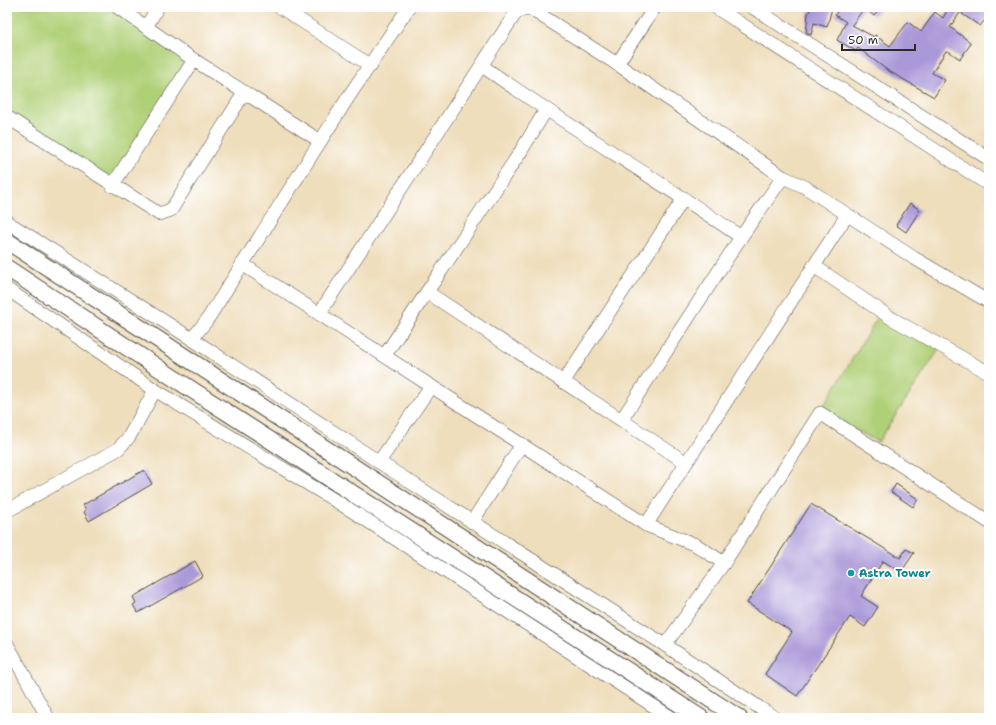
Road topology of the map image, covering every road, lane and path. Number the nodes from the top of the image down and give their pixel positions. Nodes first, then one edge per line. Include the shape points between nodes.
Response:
1 (117, 7) edge
2 (158, 7) edge
3 (280, 7) edge
4 (409, 7) edge
5 (655, 7) edge
6 (752, 7) edge
7 (721, 9) edge
8 (146, 27) junction
9 (194, 60) junction
10 (618, 64) junction
11 (371, 66) junction
12 (482, 66) junction
13 (244, 93) junction
14 (546, 110) junction
15 (7, 117) edge
16 (320, 141) junction
17 (989, 159) edge
18 (783, 177) junction
19 (989, 185) edge
20 (112, 186) junction
21 (684, 198) junction
22 (847, 215) junction
23 (7, 222) edge
24 (741, 237) junction
25 (7, 241) edge
26 (242, 264) junction
27 (814, 266) junction
28 (7, 268) edge
29 (7, 289) edge
30 (427, 292) junction
31 (988, 300) edge
32 (319, 314) junction
33 (192, 338) junction
34 (385, 355) junction
35 (989, 373) edge
36 (564, 381) junction
37 (431, 386) junction
38 (155, 390) junction
39 (622, 419) junction
40 (522, 444) junction
41 (379, 462) junction
42 (686, 462) junction
43 (7, 511) edge
44 (988, 518) edge
45 (472, 522) junction
46 (646, 524) junction
47 (724, 563) junction
48 (7, 644) edge
49 (665, 645) junction
50 (48, 718) edge
51 (672, 718) edge
52 (701, 718) edge
53 (739, 718) edge
54 (775, 718) edge

1 - 8 street
2 - 8 street
3 - 11 street
4 - 11 street
5 - 10 street
6 - 17 street
7 - 19 street
8 - 9 street
9 - 13 street
9 - 20 street
10 - 12 street via 531,9 522,9 515,14
10 - 18 street
11 - 16 street
12 - 14 street
12 - 32 street
13 - 16 street
13 - 20 street via 168,212 155,213
14 - 21 street
14 - 30 street
15 - 20 street
16 - 26 street
18 - 22 street via 805,187
18 - 24 street
21 - 24 street
21 - 36 street
22 - 27 street
22 - 31 street
23 - 33 street
24 - 39 street
25 - 53 main road
26 - 32 street
26 - 33 street via 207,320
27 - 35 street via 891,318
27 - 42 street
28 - 52 main road
29 - 38 street
30 - 34 street
30 - 36 street
32 - 34 street
33 - 41 street
34 - 37 street
36 - 39 street
37 - 40 street
37 - 41 street
38 - 43 street via 129,437 118,449
38 - 51 street via 357,514
39 - 42 street
40 - 45 street
40 - 46 street
41 - 45 street
42 - 46 street
44 - 47 street via 820,413
45 - 49 street
46 - 47 street via 696,545
47 - 49 street
48 - 50 street
49 - 54 street

